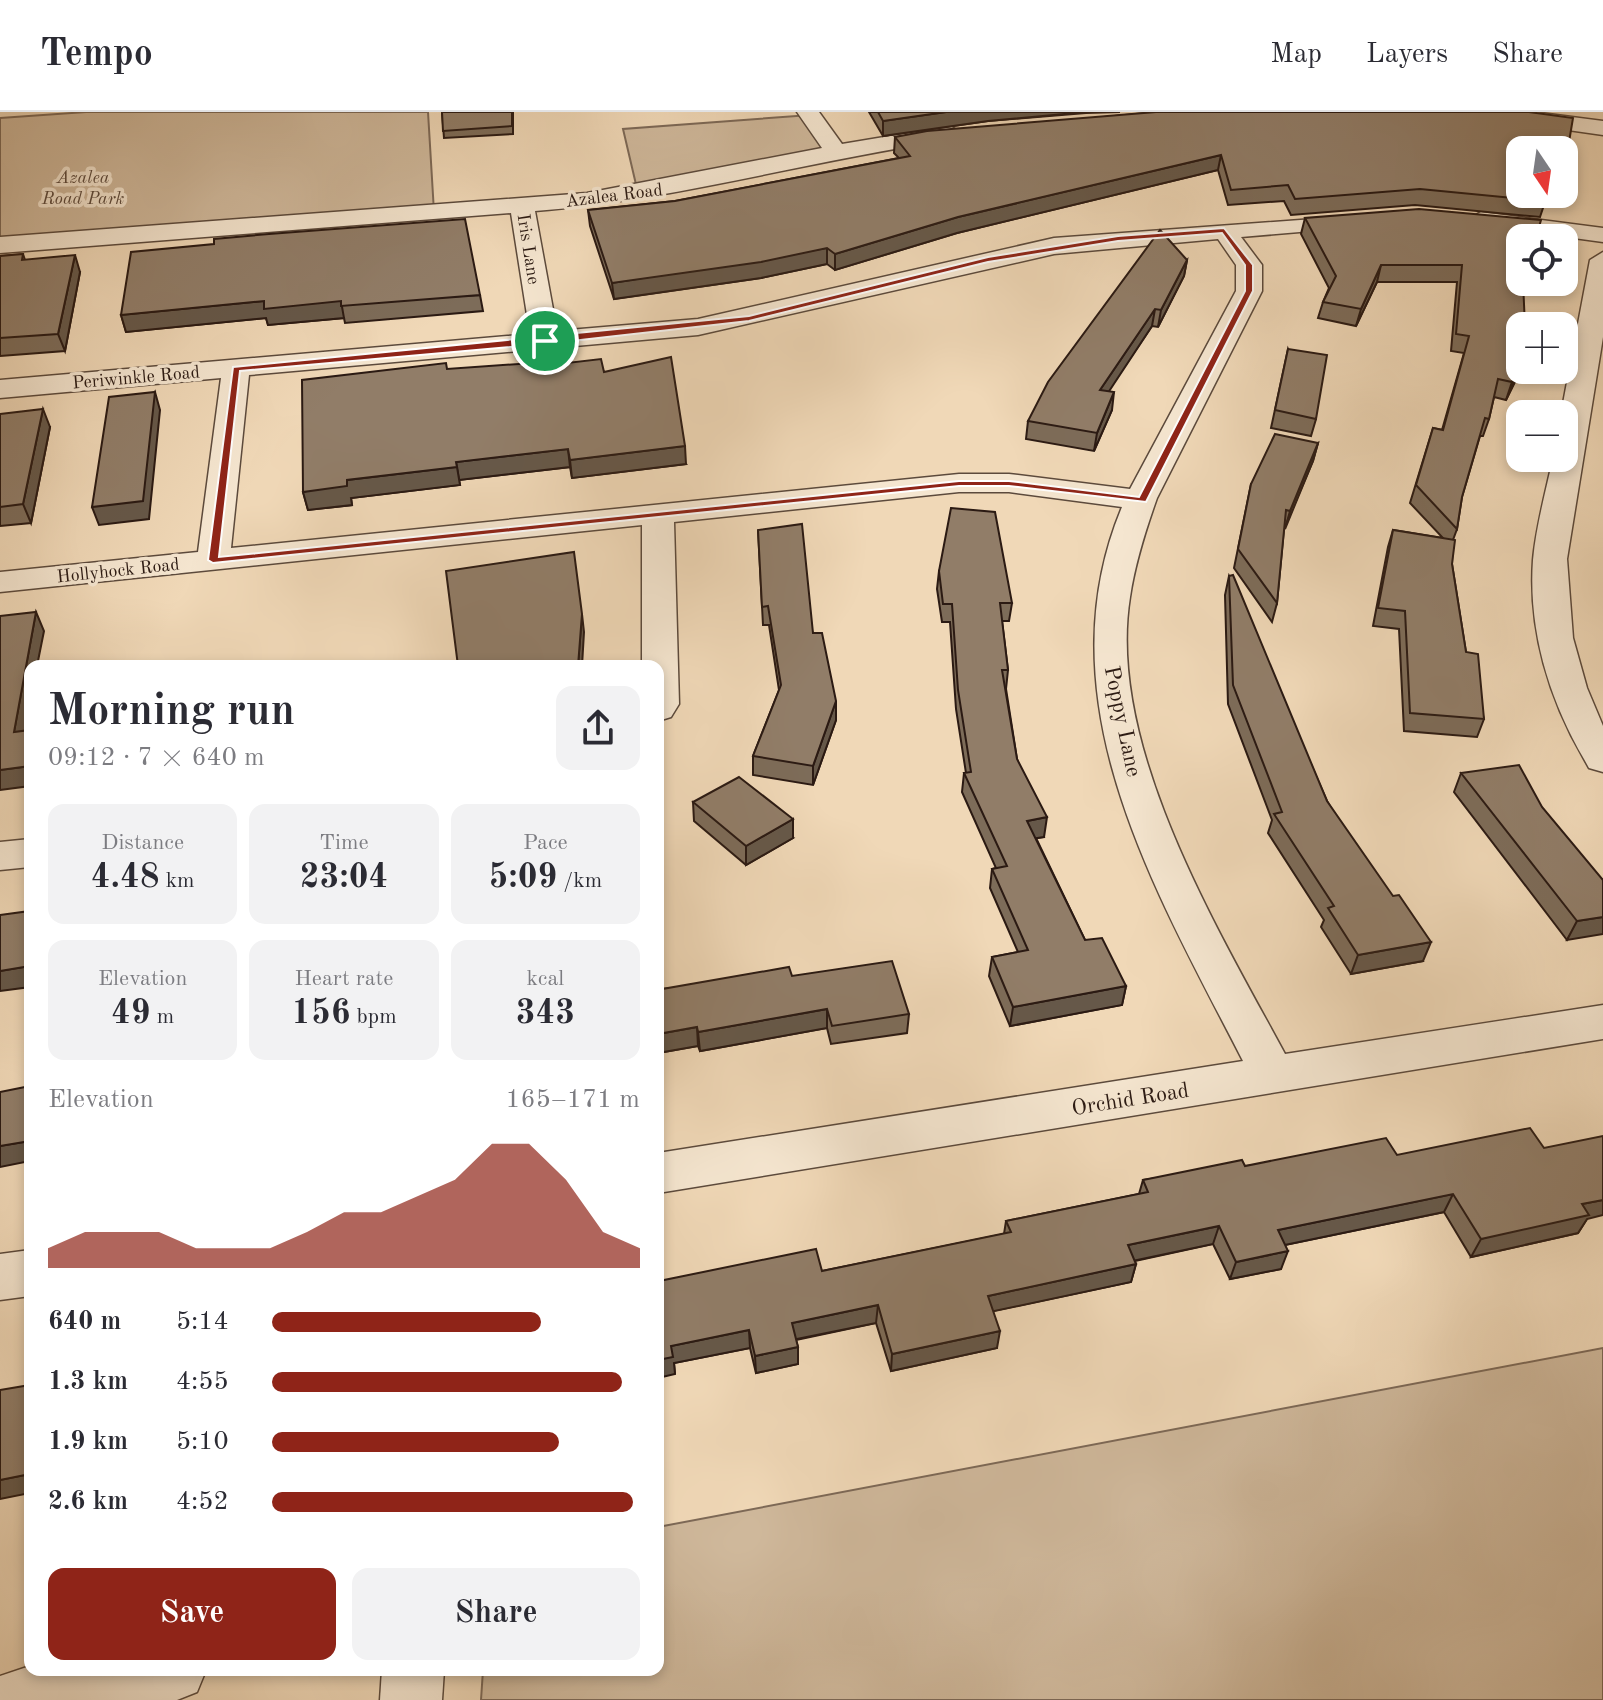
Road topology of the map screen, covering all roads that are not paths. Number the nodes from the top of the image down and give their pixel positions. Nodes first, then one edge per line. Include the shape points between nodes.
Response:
1 (808, 112) edge
2 (1484, 112) edge
3 (1603, 128) edge
4 (979, 130) edge
5 (837, 154) junction
6 (522, 205) junction
7 (1383, 218) edge
8 (1456, 218) edge
9 (1224, 231) junction
10 (1603, 235) edge
11 (0, 245) edge
12 (1603, 260) edge
13 (545, 341) junction
14 (236, 368) junction
15 (0, 389) edge
16 (1142, 500) junction
17 (658, 515) junction
18 (213, 560) junction
19 (0, 582) edge
20 (658, 660) edge
21 (1603, 759) edge
22 (24, 854) edge
23 (0, 856) edge
24 (1603, 1022) edge
25 (1273, 1075) junction
26 (664, 1172) edge
27 (24, 1274) edge
28 (0, 1277) edge
29 (143, 1676) edge
30 (413, 1676) edge
31 (17, 1700) edge
32 (411, 1700) edge

1 - 5 street
2 - 3 street
4 - 5 street, Azalea Road
5 - 6 street, Azalea Road via 664,190
6 - 11 street, Azalea Road
6 - 13 street, Iris Lane
7 - 9 street, Periwinkle Road
8 - 10 street
9 - 13 street, Periwinkle Road via 1054,246 749,318
9 - 16 street, Poppy Lane via 1249,265 1249,291
12 - 21 street via 1550,559 1550,608 1563,679
13 - 14 street, Periwinkle Road
14 - 15 street, Periwinkle Road
14 - 18 street
16 - 17 street, Hollyhock Road via 1009,483 959,483
16 - 25 street, Poppy Lane via 1120,561 1109,628 1111,677 1128,758 1158,847
17 - 18 street, Hollyhock Road
17 - 20 street
18 - 19 street, Hollyhock Road
22 - 23 street
24 - 25 street, Orchid Road
25 - 26 street, Orchid Road
27 - 28 street
29 - 31 street
30 - 32 street

